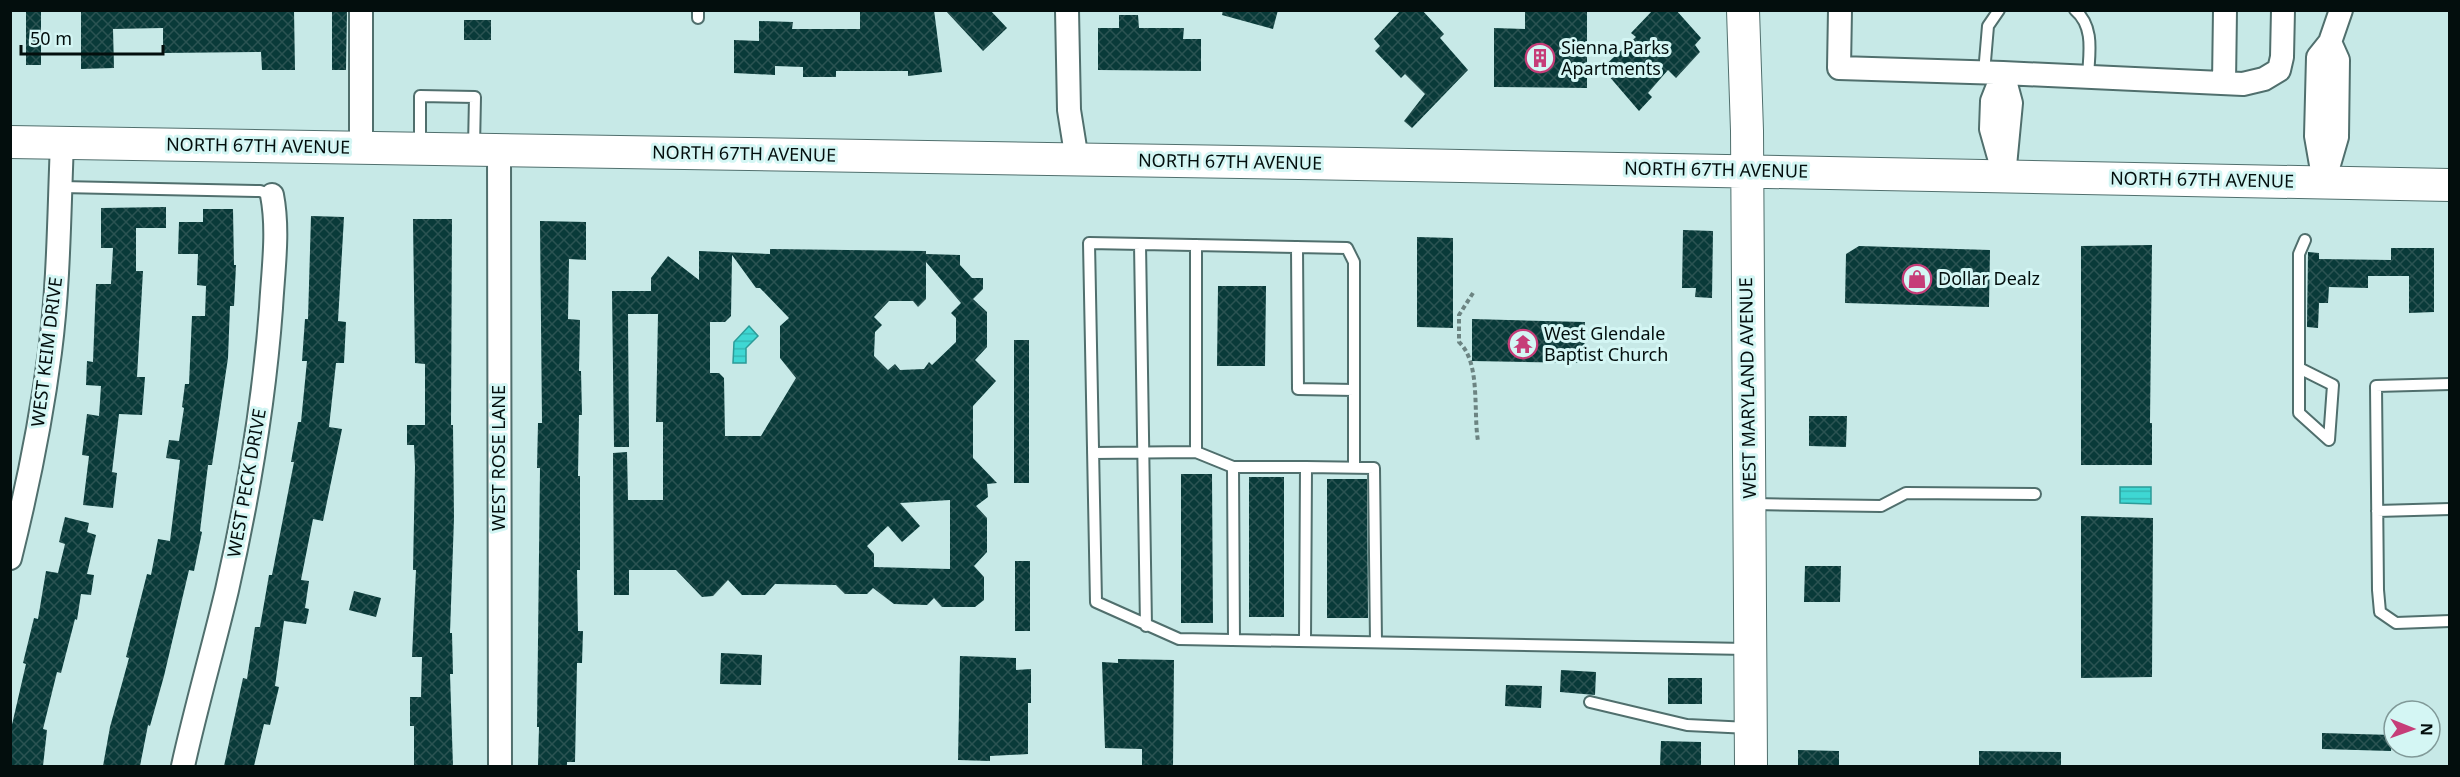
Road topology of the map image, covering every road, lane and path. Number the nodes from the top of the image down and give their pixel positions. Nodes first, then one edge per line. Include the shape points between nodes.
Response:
1 (361, 10) edge
2 (1068, 10) edge
3 (1743, 10) edge
4 (1840, 10) edge
5 (1999, 10) edge
6 (2075, 10) edge
7 (2225, 10) edge
8 (2283, 10) edge
9 (2341, 10) edge
10 (1994, 73) junction
11 (2088, 77) junction
12 (2224, 83) junction
13 (10, 142) edge
14 (62, 143) junction
15 (361, 148) junction
16 (420, 149) junction
17 (487, 150) junction
18 (1077, 160) junction
19 (1748, 171) junction
20 (2004, 176) junction
21 (2324, 182) junction
22 (2450, 185) edge
23 (61, 187) junction
24 (272, 195) joint
25 (2304, 240) dead end
26 (1140, 244) junction
27 (1196, 245) junction
28 (1297, 247) junction
29 (1473, 293) dead end
30 (2299, 368) junction
31 (2450, 384) edge
32 (1354, 390) junction
33 (1478, 441) dead end
34 (1196, 452) junction
35 (1093, 453) junction
36 (1144, 453) junction
37 (1233, 467) junction
38 (1306, 467) junction
39 (1354, 467) junction
40 (2035, 494) dead end
41 (1749, 504) junction
42 (2450, 509) edge
43 (2377, 511) junction
44 (10, 558) edge
45 (2450, 621) edge
46 (1146, 626) junction
47 (1234, 640) junction
48 (1305, 641) junction
49 (1376, 642) junction
50 (1750, 649) junction
51 (1590, 702) dead end
52 (1751, 728) junction
53 (183, 766) edge
54 (500, 766) edge
55 (1751, 766) edge

1 - 15 street
2 - 18 street via 1069,110
3 - 19 main road, WEST MARYLAND AVENUE
4 - 10 street via 1839,68
5 - 10 lane via 1988,26
6 - 11 lane via 2083,17 2090,35
7 - 12 street
8 - 12 street via 2278,70 2264,80
9 - 21 street via 2330,42 2338,60 2337,137
10 - 11 street
10 - 20 street via 1991,129
11 - 12 street
13 - 14 main road, NORTH 67TH AVENUE
14 - 15 main road, NORTH 67TH AVENUE
14 - 23 street, WEST KEIM DRIVE
15 - 16 main road, NORTH 67TH AVENUE
16 - 17 main road, NORTH 67TH AVENUE
16 - 17 lane via 420,96 475,97
17 - 18 main road, NORTH 67TH AVENUE
17 - 54 street, WEST ROSE LANE
18 - 19 main road, NORTH 67TH AVENUE
19 - 20 main road, NORTH 67TH AVENUE
19 - 41 main road, WEST MARYLAND AVENUE
20 - 21 main road, NORTH 67TH AVENUE
21 - 22 main road, NORTH 67TH AVENUE
23 - 24 lane via 260,191
23 - 44 street, WEST KEIM DRIVE via 50,351 27,493
24 - 53 street, WEST PECK DRIVE via 273,275 261,405 226,592
25 - 30 lane via 2299,254
26 - 27 lane
26 - 35 lane via 1089,243
26 - 36 lane
27 - 28 lane
27 - 34 lane
28 - 32 lane via 1347,248 1354,262
28 - 32 lane via 1298,389
29 - 33 path via 1460,315 1459,342 1468,350 1473,370
30 - 30 lane via 2299,413 2329,440 2332,385
31 - 43 lane via 2376,386
32 - 39 lane
34 - 36 lane
34 - 37 lane
35 - 36 lane
35 - 46 lane via 1096,602
36 - 46 lane
37 - 38 lane
37 - 47 lane
38 - 39 lane
38 - 48 lane
39 - 49 lane via 1374,468
40 - 41 lane via 1906,493 1881,506
41 - 50 main road, WEST MARYLAND AVENUE
42 - 43 lane
43 - 45 lane via 2380,612 2396,622
46 - 47 lane via 1179,639
47 - 48 lane
48 - 49 lane
49 - 50 lane
50 - 52 main road, WEST MARYLAND AVENUE
51 - 52 lane via 1687,725
52 - 55 main road, WEST MARYLAND AVENUE

